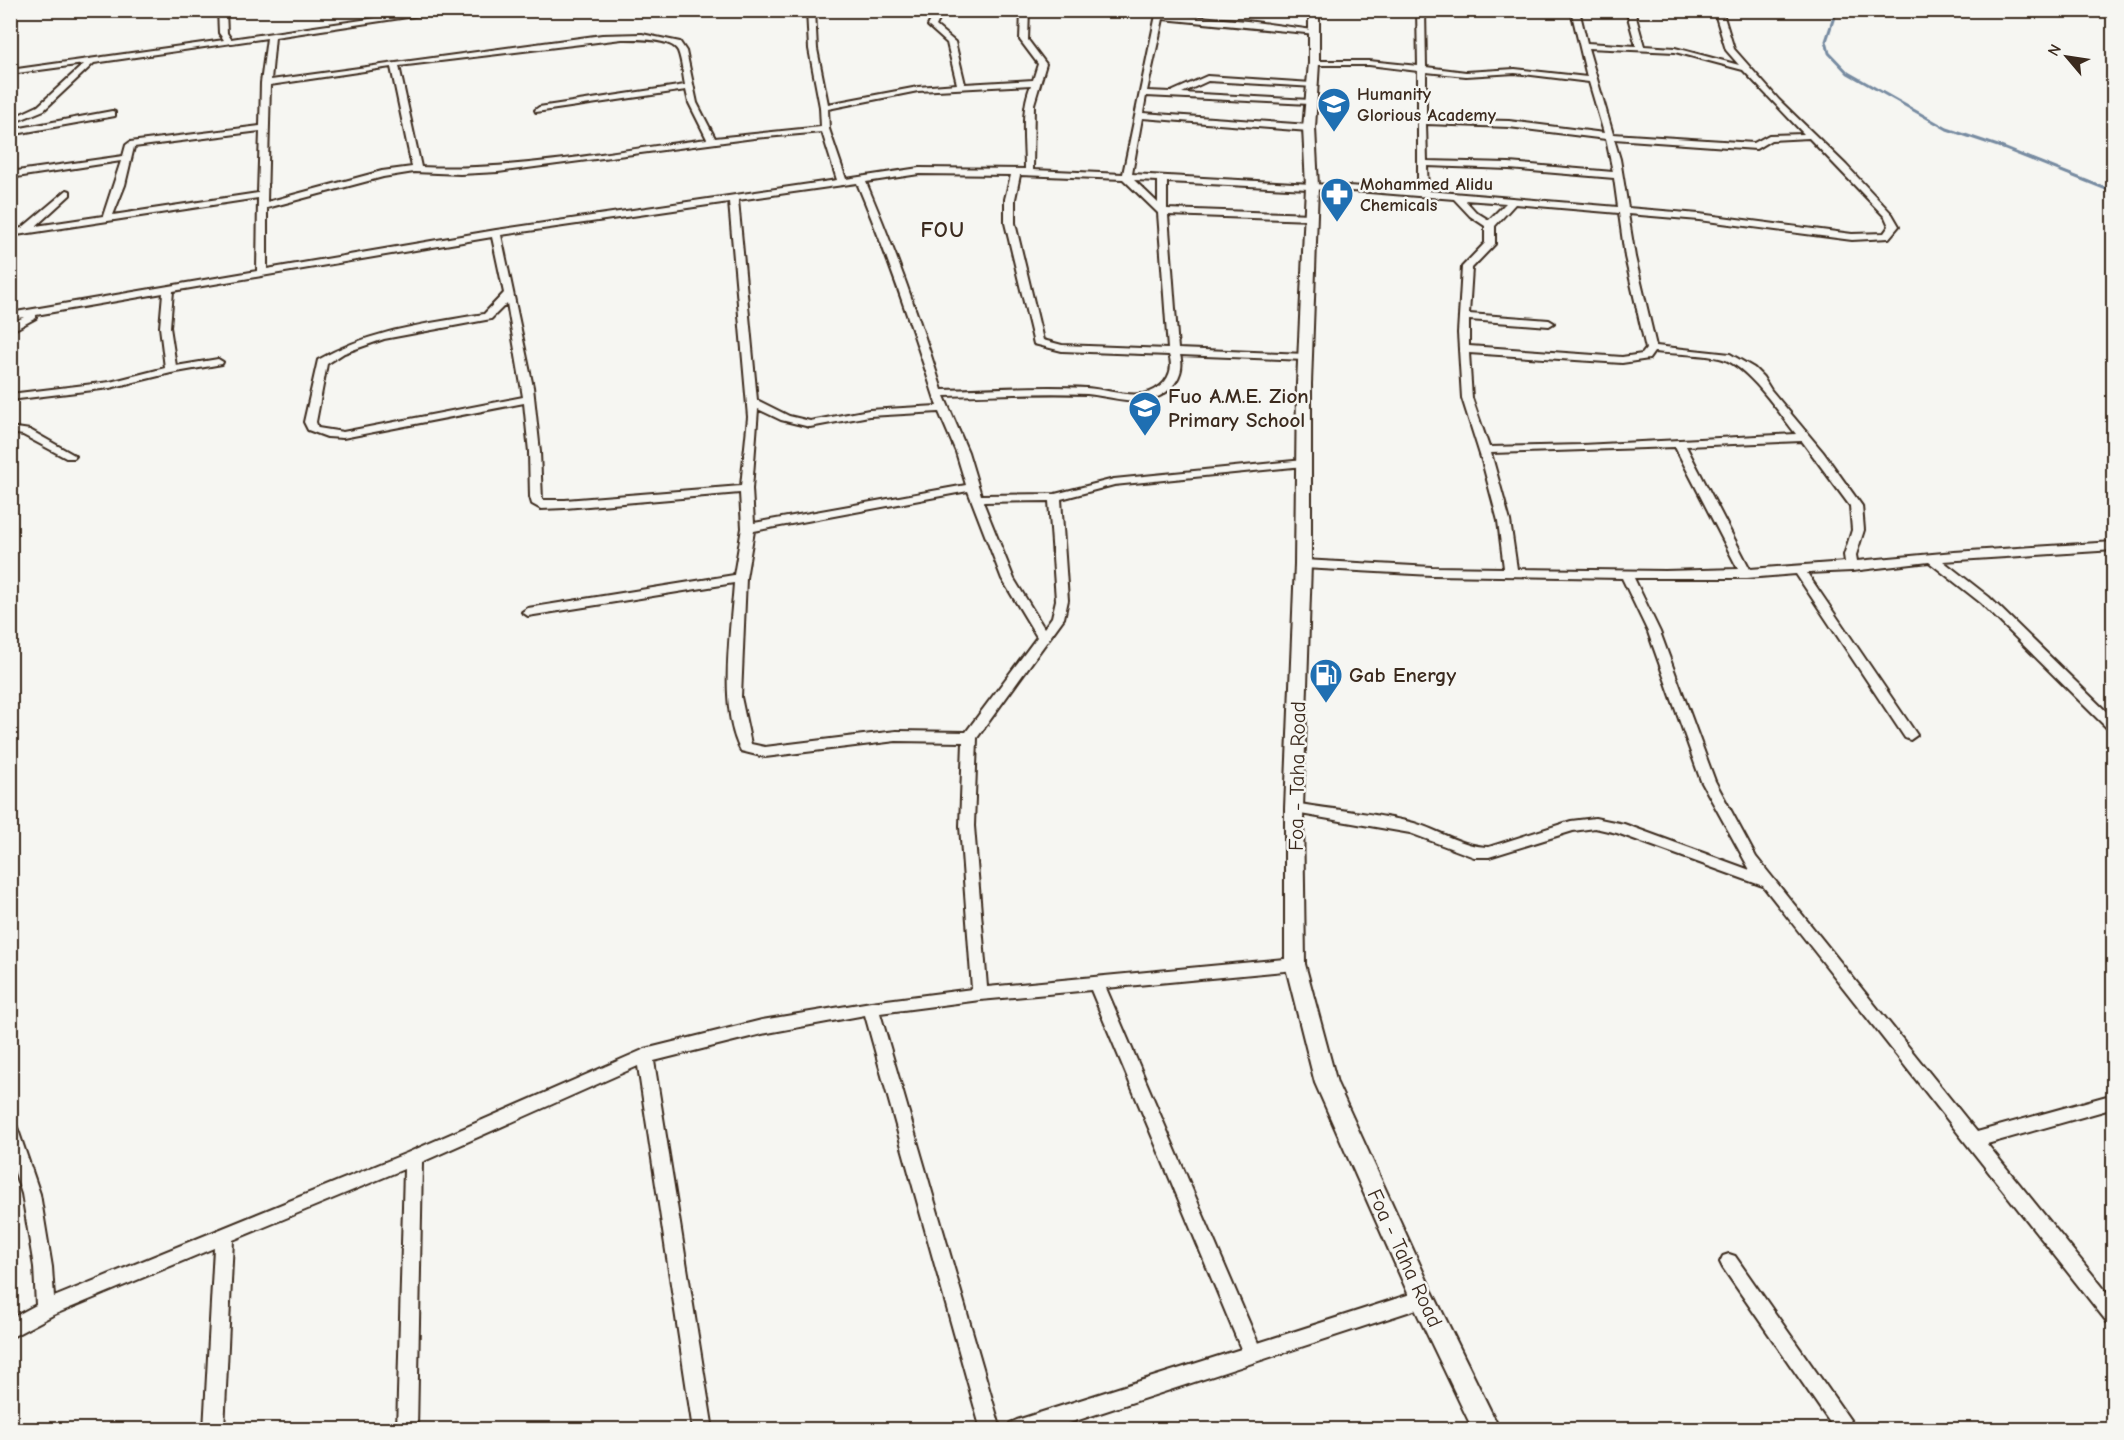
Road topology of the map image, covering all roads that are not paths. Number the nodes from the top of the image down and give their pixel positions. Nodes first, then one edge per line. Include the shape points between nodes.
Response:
1 (222, 10) edge
2 (451, 10) edge
3 (811, 10) edge
4 (940, 10) edge
5 (1025, 10) edge
6 (1314, 10) edge
7 (1421, 10) edge
8 (1575, 10) edge
9 (1630, 10) edge
10 (1718, 10) edge
11 (2102, 10) edge
12 (1160, 13) edge
13 (403, 14) edge
14 (2114, 18) edge
15 (1313, 32) junction
16 (271, 37) junction
17 (229, 42) junction
18 (1583, 45) junction
19 (1641, 48) junction
20 (90, 63) junction
21 (1314, 63) junction
22 (394, 64) junction
23 (1423, 68) junction
24 (1747, 68) junction
25 (10, 72) edge
26 (1593, 80) junction
27 (1035, 82) junction
28 (265, 83) junction
29 (1312, 85) junction
30 (689, 87) junction
31 (963, 88) junction
32 (1143, 93) junction
33 (1174, 94) junction
34 (1310, 102) junction
35 (824, 107) junction
36 (539, 110) dead end
37 (112, 114) dead end
38 (1139, 115) junction
39 (1422, 121) junction
40 (10, 122) edge
41 (264, 128) junction
42 (1309, 128) junction
43 (825, 129) junction
44 (10, 132) edge
45 (1609, 136) junction
46 (1808, 136) junction
47 (712, 140) junction
48 (127, 159) junction
49 (1422, 163) junction
50 (417, 169) junction
51 (1016, 172) junction
52 (1029, 172) junction
53 (10, 175) edge
54 (1616, 175) junction
55 (1127, 178) junction
56 (860, 179) junction
57 (1163, 180) junction
58 (842, 181) junction
59 (1312, 186) junction
60 (67, 193) dead end
61 (1423, 193) junction
62 (263, 195) junction
63 (733, 198) junction
64 (1458, 198) junction
65 (1512, 202) junction
66 (263, 206) junction
67 (1623, 210) junction
68 (1162, 212) junction
69 (1311, 216) junction
70 (106, 219) junction
71 (1490, 225) junction
72 (25, 231) junction
73 (10, 233) edge
74 (496, 233) junction
75 (262, 273) junction
76 (168, 290) junction
77 (508, 295) junction
78 (39, 312) junction
79 (10, 316) edge
80 (1464, 317) junction
81 (1549, 323) dead end
82 (10, 329) edge
83 (1463, 349) junction
84 (1651, 349) junction
85 (1173, 352) junction
86 (1305, 357) junction
87 (218, 362) dead end
88 (171, 370) junction
89 (939, 393) junction
90 (10, 397) edge
91 (529, 399) junction
92 (752, 402) junction
93 (943, 409) junction
94 (10, 430) edge
95 (1806, 438) junction
96 (1678, 444) junction
97 (1484, 450) junction
98 (70, 456) dead end
99 (1304, 463) junction
100 (746, 489) junction
101 (974, 493) junction
102 (1055, 497) junction
103 (748, 528) junction
104 (2114, 546) edge
105 (1932, 558) junction
106 (1303, 564) junction
107 (1852, 567) junction
108 (1800, 571) junction
109 (1511, 572) junction
110 (1626, 574) junction
111 (1748, 574) junction
112 (740, 578) junction
113 (528, 612) dead end
114 (1042, 637) junction
115 (2114, 727) edge
116 (1910, 735) dead end
117 (970, 736) junction
118 (1294, 808) junction
119 (1769, 882) junction
120 (1295, 964) junction
121 (1096, 982) junction
122 (980, 994) junction
123 (872, 1008) junction
124 (645, 1056) junction
125 (2114, 1101) edge
126 (10, 1131) edge
127 (1975, 1140) junction
128 (413, 1158) junction
129 (225, 1235) junction
130 (1729, 1262) dead end
131 (1423, 1299) junction
132 (46, 1309) junction
133 (2114, 1316) edge
134 (10, 1329) edge
135 (1253, 1355) junction
136 (214, 1430) edge
137 (406, 1430) edge
138 (703, 1430) edge
139 (991, 1430) edge
140 (1017, 1430) edge
141 (1487, 1430) edge
142 (1847, 1430) edge

1 - 17 street via 223,33
2 - 13 street
3 - 35 street via 813,49
4 - 31 street via 932,26 951,42
5 - 27 street via 1024,40 1042,63
6 - 15 street, Foa - Taha Road
7 - 23 street
8 - 18 street
9 - 19 street
10 - 24 street via 1730,50
11 - 14 street
12 - 15 street
12 - 32 street
13 - 16 street
15 - 21 street, Foa - Taha Road
16 - 17 street
16 - 28 street
17 - 20 street
18 - 19 street
18 - 26 street
19 - 24 street via 1690,52
20 - 25 street
20 - 40 street via 41,108
21 - 23 street
21 - 29 street, Foa - Taha Road
22 - 28 street
22 - 30 street via 564,43 652,37 677,44
22 - 50 street
23 - 26 street via 1472,74 1515,71
23 - 39 street
24 - 46 street
26 - 45 street
27 - 31 street
27 - 52 street via 1030,105
28 - 41 street
29 - 33 street via 1207,78
29 - 34 street, Foa - Taha Road
30 - 36 street
30 - 47 street
31 - 35 street via 918,89
32 - 33 street
32 - 38 street
33 - 34 street
34 - 42 street, Foa - Taha Road
35 - 43 street
37 - 44 street
38 - 42 street
38 - 55 street
39 - 45 street via 1509,123
39 - 49 street
41 - 48 street via 130,145
41 - 62 street
42 - 59 street, Foa - Taha Road
43 - 47 street
43 - 58 street
45 - 46 street via 1756,146 1769,138
45 - 54 street
46 - 67 street via 1889,216 1894,226 1886,236 1852,237
47 - 50 street via 498,169
48 - 53 street
48 - 70 street
49 - 54 street
49 - 61 street
50 - 66 street via 382,174
51 - 52 street
51 - 56 street via 919,171
51 - 85 street via 1010,223 1038,342 1062,348
52 - 55 street
54 - 67 street
55 - 57 street
55 - 68 street
56 - 58 street
56 - 89 street via 897,270
57 - 59 street
57 - 68 street
58 - 63 street
59 - 61 street
59 - 69 street, Foa - Taha Road
60 - 72 street
61 - 64 street
62 - 66 street
62 - 70 street
63 - 74 street
63 - 92 street
64 - 65 street
64 - 71 street
65 - 67 street
65 - 71 street
66 - 75 street
67 - 84 street via 1629,257
68 - 69 street
68 - 85 street
69 - 86 street, Foa - Taha Road
70 - 72 street
71 - 80 street via 1490,244 1467,267
72 - 73 street
74 - 75 street
74 - 77 street
75 - 76 street
76 - 78 street
76 - 88 street via 165,327
77 - 91 street via 520,334
77 - 91 street via 487,316 388,334 335,353 321,362 310,422 314,430 343,435
78 - 79 street
78 - 82 street
80 - 81 street
80 - 83 street
83 - 84 street via 1622,360 1645,357
83 - 97 street via 1467,398
84 - 95 street via 1726,356 1738,362 1759,379
85 - 86 street
85 - 89 street via 1179,369 1159,393 1149,396 1087,391
86 - 99 street, Foa - Taha Road
87 - 88 street
88 - 90 street via 110,386
89 - 93 street
91 - 100 street via 533,488 536,502 541,505
92 - 93 street via 785,418 810,424 869,413
92 - 100 street
93 - 101 street
94 - 98 street via 26,432
95 - 96 street
95 - 107 street via 1856,506 1858,531 1850,555
96 - 97 street
96 - 111 street
97 - 109 street via 1504,521
99 - 102 street via 1114,482
99 - 106 street, Foa - Taha Road
100 - 103 street
101 - 102 street
101 - 103 street
101 - 114 street via 1008,579
102 - 114 street via 1062,600 1058,618
103 - 112 street
104 - 105 street
105 - 107 street
105 - 115 street via 1985,600
106 - 109 street
106 - 118 street, Foa - Taha Road
107 - 108 street
108 - 111 street
108 - 116 street
109 - 110 street
110 - 111 street
110 - 119 street via 1654,632 1717,801 1751,861
112 - 113 street
112 - 117 street via 734,697 746,748 765,752 896,736
114 - 117 street
117 - 122 street via 967,826
118 - 119 street via 1413,828 1474,852 1489,852 1571,826 1595,823
118 - 120 street, Foa - Taha Road
119 - 127 street
120 - 121 street
120 - 131 street, Foa - Taha Road via 1326,1083
121 - 122 street
121 - 135 street
122 - 123 street
123 - 124 street via 762,1027
123 - 139 street
124 - 128 street
124 - 138 street
125 - 127 street
126 - 132 street via 31,1194
127 - 133 street
128 - 129 street
128 - 137 street
129 - 132 street
129 - 136 street
130 - 142 street
131 - 135 street
131 - 141 street, Foa - Taha Road
132 - 134 street
135 - 140 street

